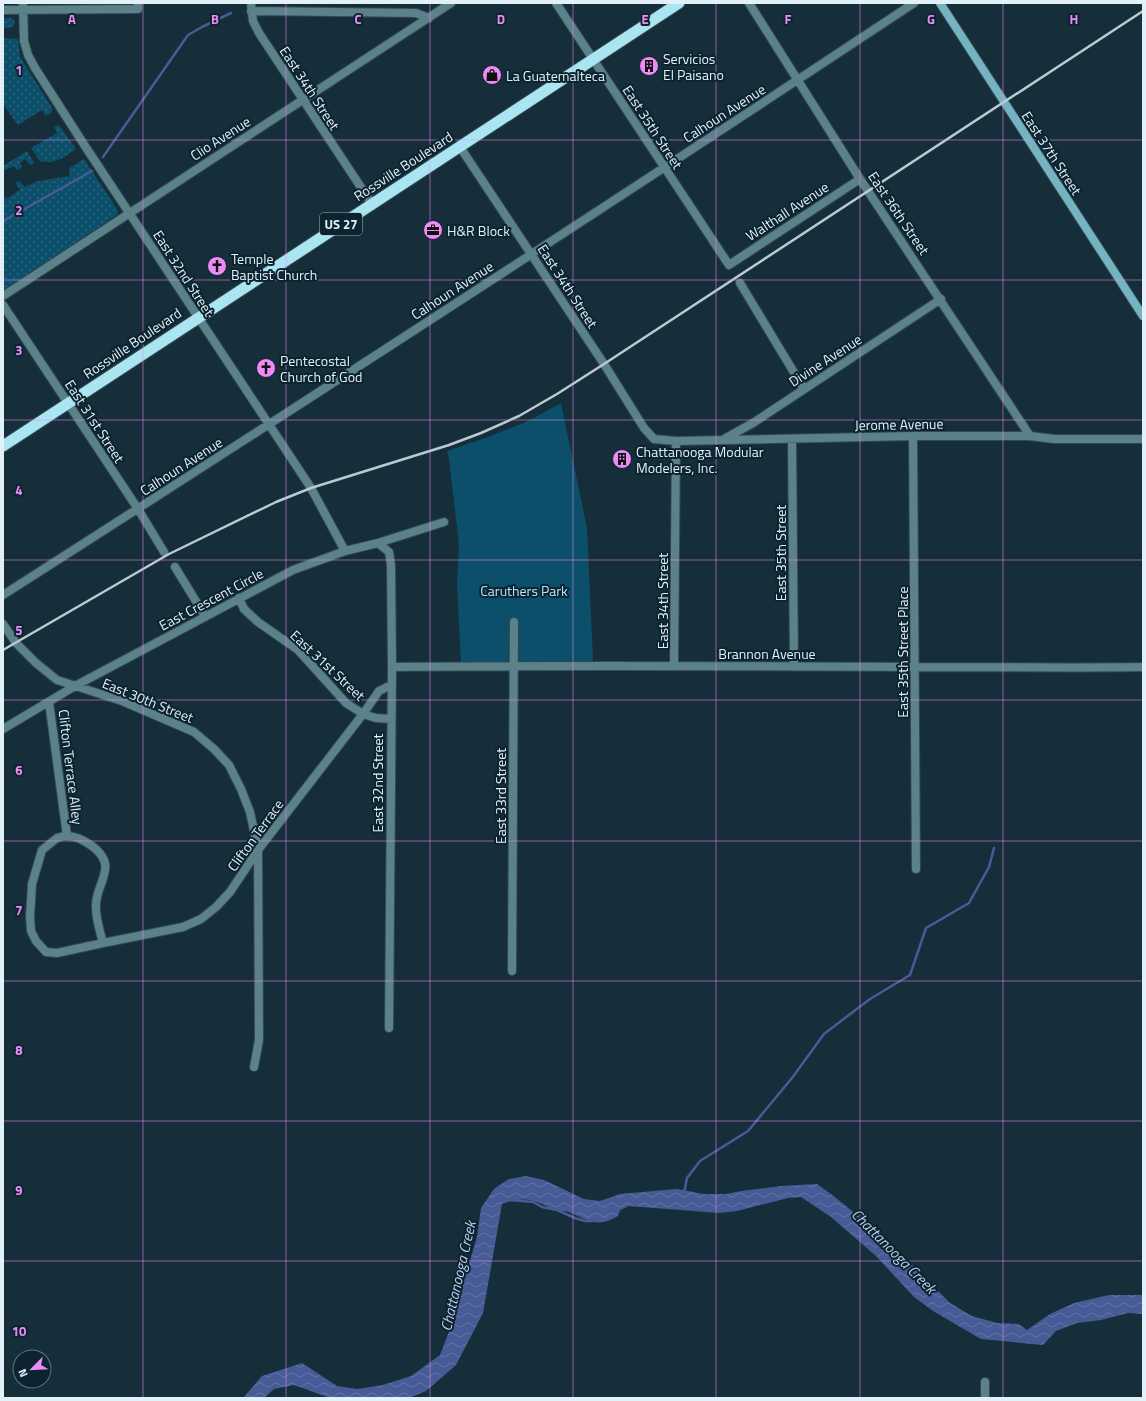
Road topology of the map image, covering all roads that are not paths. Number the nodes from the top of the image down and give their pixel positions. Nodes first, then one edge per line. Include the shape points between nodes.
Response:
1 (451, 3) edge
2 (556, 3) edge
3 (679, 3) edge
4 (749, 3) edge
5 (914, 3) edge
6 (940, 3) edge
7 (138, 6) edge
8 (23, 7) edge
9 (251, 7) edge
10 (3, 10) edge
11 (429, 18) junction
12 (594, 59) junction
13 (798, 80) junction
14 (302, 101) junction
15 (460, 147) junction
16 (664, 168) junction
17 (860, 179) junction
18 (372, 204) junction
19 (129, 213) junction
20 (531, 254) junction
21 (728, 265) joint
22 (740, 283) dead end
23 (3, 296) edge
24 (941, 300) junction
25 (3, 305) edge
26 (1143, 316) edge
27 (198, 318) junction
28 (804, 389) junction
29 (68, 404) junction
30 (269, 424) junction
31 (913, 436) junction
32 (1030, 436) junction
33 (1143, 438) edge
34 (654, 439) joint
35 (792, 439) junction
36 (722, 440) junction
37 (676, 441) junction
38 (3, 446) edge
39 (138, 509) junction
40 (444, 522) dead end
41 (378, 543) junction
42 (345, 550) junction
43 (164, 552) dead end
44 (175, 567) dead end
45 (3, 595) edge
46 (239, 598) junction
47 (205, 616) junction
48 (514, 622) dead end
49 (3, 624) edge
50 (514, 666) junction
51 (674, 666) junction
52 (794, 666) junction
53 (392, 667) junction
54 (915, 667) junction
55 (1143, 667) edge
56 (391, 685) junction
57 (75, 686) junction
58 (49, 702) junction
59 (363, 714) junction
60 (391, 719) junction
61 (3, 729) edge
62 (67, 836) junction
63 (258, 850) junction
64 (916, 869) dead end
65 (103, 943) junction
66 (512, 971) dead end
67 (389, 1028) dead end
68 (254, 1067) dead end
69 (985, 1382) dead end
70 (985, 1398) edge

1 - 11 street, Clio Avenue
2 - 12 street, East 35th Street
3 - 12 highway, Rossville Boulevard / US 27
4 - 13 street, East 36th Street
5 - 13 street, Calhoun Avenue
6 - 26 main road, East 37th Street
7 - 8 street
8 - 10 street
8 - 19 street, East 32nd Street via 24,41 28,55
9 - 11 street via 416,13
9 - 14 street, East 34th Street via 253,21 259,34
11 - 14 street, Clio Avenue
12 - 15 highway, Rossville Boulevard / US 27
12 - 16 street, East 35th Street
13 - 16 street, Calhoun Avenue
13 - 17 street, East 36th Street
14 - 18 street, East 34th Street
14 - 19 street, Clio Avenue
15 - 18 highway, Rossville Boulevard / US 27
15 - 20 street, East 34th Street
16 - 20 street, Calhoun Avenue
16 - 21 street, East 35th Street
17 - 21 street, Walthall Avenue
17 - 24 street, East 36th Street
18 - 27 highway, Rossville Boulevard / US 27
19 - 23 street, Clio Avenue
19 - 27 street, East 32nd Street
20 - 30 street, Calhoun Avenue
20 - 34 street, East 34th Street via 644,428
22 - 28 street
24 - 28 street, Divine Avenue
24 - 32 street, East 36th Street
25 - 29 street, East 31st Street
27 - 29 highway, Rossville Boulevard / US 27
27 - 30 street, East 32nd Street
28 - 36 street, Divine Avenue
29 - 38 highway, Rossville Boulevard / US 27
29 - 39 street, East 31st Street
30 - 39 street, Calhoun Avenue
30 - 42 street, East 32nd Street via 311,488
31 - 32 street, Jerome Avenue
31 - 35 street, Jerome Avenue
31 - 54 street, East 35th Street Place
32 - 33 street, Jerome Avenue via 1054,439
34 - 37 street, Jerome Avenue
35 - 36 street, Jerome Avenue
35 - 52 street, East 35th Street
36 - 37 street, Jerome Avenue
37 - 51 street, East 34th Street
39 - 43 street, East 31st Street
39 - 45 street, Calhoun Avenue
40 - 41 street, East Crescent Circle
41 - 42 street, East Crescent Circle
41 - 53 street, East 32nd Street via 389,552 391,565
42 - 46 street, East Crescent Circle via 293,570
44 - 47 street
46 - 47 street, East Crescent Circle
46 - 59 street, East 31st Street via 244,609 298,650 346,703
47 - 57 street, East Crescent Circle
48 - 50 street, East 33rd Street
49 - 57 street, East 30th Street via 16,644 36,663 57,680
50 - 51 street, Brannon Avenue
50 - 53 street, Brannon Avenue
50 - 66 street, East 33rd Street
51 - 52 street, Brannon Avenue
52 - 54 street, Brannon Avenue
53 - 56 street, East 32nd Street
54 - 55 street, Brannon Avenue
54 - 64 street, East 35th Street Place
56 - 59 street, Clifton Terrace via 379,691
56 - 60 street, East 32nd Street
57 - 58 street, East Crescent Circle
57 - 63 street, East 30th Street via 164,718 194,732 214,749 229,765 241,789 250,812
58 - 61 street, East Crescent Circle
58 - 62 street, Clifton Terrace Alley
59 - 60 street, East 31st Street
59 - 63 street, Clifton Terrace
60 - 67 street, East 32nd Street
62 - 65 street via 85,840 98,850 104,859 106,867 96,903
62 - 65 street, Clifton Terrace via 57,838 42,850 32,884 31,931 46,952 57,953
63 - 65 street, Clifton Terrace via 230,892 201,919 183,927
63 - 68 street, East 30th Street via 259,1040
69 - 70 street

